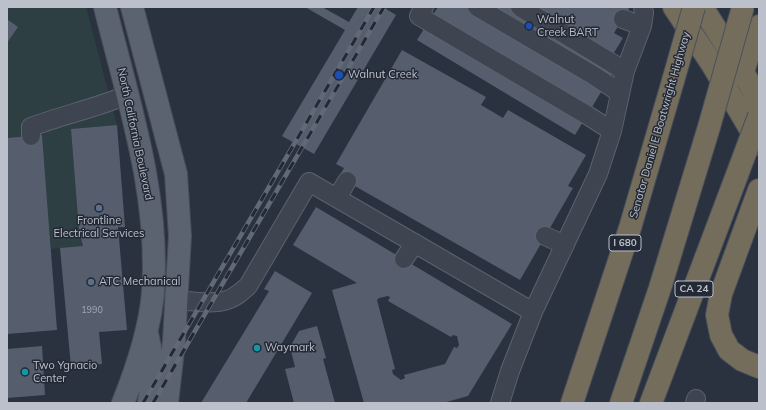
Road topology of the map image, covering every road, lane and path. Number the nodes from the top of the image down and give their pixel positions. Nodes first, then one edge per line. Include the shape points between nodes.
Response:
1 (105, 7) edge
2 (132, 7) edge
3 (424, 7) edge
4 (477, 7) edge
5 (520, 7) edge
6 (642, 7) edge
7 (674, 7) edge
8 (694, 7) edge
9 (702, 7) edge
10 (743, 7) edge
11 (623, 19) dead end
12 (642, 26) junction
13 (759, 26) edge
14 (712, 64) junction
15 (625, 70) junction
16 (743, 72) junction
17 (620, 93) junction
18 (127, 95) junction
19 (759, 101) edge
20 (759, 116) edge
21 (612, 132) junction
22 (31, 136) dead end
23 (759, 144) edge
24 (347, 181) dead end
25 (756, 197) edge
26 (337, 198) junction
27 (545, 236) dead end
28 (415, 243) junction
29 (565, 245) junction
30 (404, 259) dead end
31 (176, 300) junction
32 (533, 312) junction
33 (147, 330) junction
34 (759, 367) edge
35 (124, 403) edge
36 (149, 403) edge
37 (166, 403) edge
38 (500, 403) edge
39 (572, 403) edge
40 (621, 403) edge
41 (651, 403) edge

1 - 18 main road, North California Boulevard
2 - 31 main road via 176,174 180,236
3 - 21 lane via 419,16
4 - 17 lane
5 - 15 lane
6 - 12 lane
7 - 14 highway
8 - 39 highway, Senator Daniel E Boatwright Highway / I 680, bridge via 630,228
9 - 16 highway
10 - 40 highway, bridge via 660,288
11 - 12 lane
12 - 15 lane
13 - 16 highway
14 - 16 highway via 730,77
14 - 23 highway
15 - 17 lane
16 - 19 highway
17 - 21 lane
18 - 22 lane via 31,127
18 - 33 main road, North California Boulevard via 140,145 150,202 154,248
20 - 41 highway, CA 24, bridge
21 - 29 lane via 598,174
24 - 26 lane
25 - 34 highway via 721,294 717,315 721,336 729,350 742,360
26 - 28 lane
26 - 31 lane via 309,182 248,286 239,295 219,302
27 - 29 lane
28 - 30 lane
28 - 32 lane
29 - 32 lane
31 - 37 main road
32 - 38 lane
33 - 35 main road, North California Boulevard
33 - 36 main road via 154,368

